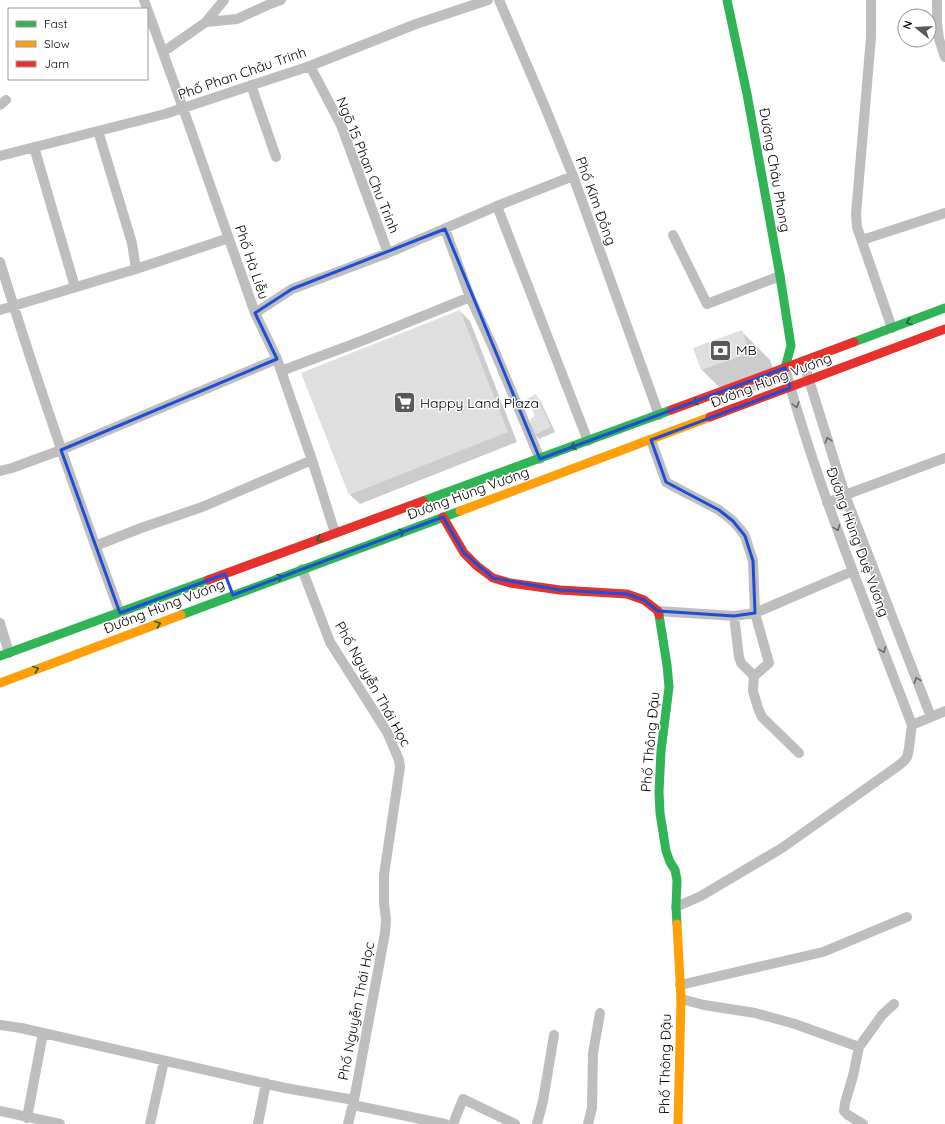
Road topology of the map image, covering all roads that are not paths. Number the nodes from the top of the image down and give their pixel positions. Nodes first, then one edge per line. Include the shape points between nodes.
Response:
1 (224, 0) edge
2 (281, 0) edge
3 (488, 0) edge
4 (499, 0) edge
5 (727, 0) edge
6 (871, 0) edge
7 (937, 0) edge
8 (148, 11) edge
9 (206, 22) junction
10 (163, 52) junction
11 (945, 58) edge
12 (310, 66) junction
13 (251, 85) junction
14 (183, 108) junction
15 (98, 131) junction
16 (34, 147) junction
17 (0, 156) edge
18 (276, 157) dead end
19 (573, 176) junction
20 (497, 206) junction
21 (945, 212) edge
22 (445, 228) junction
23 (673, 235) dead end
24 (229, 238) junction
25 (862, 240) junction
26 (388, 253) junction
27 (0, 262) edge
28 (136, 269) junction
29 (780, 276) junction
30 (75, 287) junction
31 (470, 297) junction
32 (13, 306) junction
33 (945, 308) edge
34 (0, 310) edge
35 (255, 313) junction
36 (892, 328) junction
37 (945, 329) edge
38 (791, 346) junction
39 (277, 359) junction
40 (803, 361) junction
41 (784, 368) junction
42 (281, 370) junction
43 (809, 381) junction
44 (790, 388) junction
45 (659, 415) junction
46 (651, 440) junction
47 (588, 441) junction
48 (61, 450) junction
49 (945, 458) edge
50 (540, 459) junction
51 (312, 460) junction
52 (0, 471) edge
53 (845, 495) junction
54 (827, 503) junction
55 (443, 517) junction
56 (335, 534) junction
57 (95, 546) junction
58 (302, 569) junction
59 (853, 571) junction
60 (229, 585) junction
61 (658, 611) junction
62 (120, 613) junction
63 (755, 614) junction
64 (734, 616) junction
65 (0, 622) edge
66 (5, 655) edge
67 (754, 676) junction
68 (0, 683) edge
69 (945, 711) edge
70 (931, 717) junction
71 (912, 725) junction
72 (799, 753) dead end
73 (676, 907) junction
74 (907, 917) dead end
75 (680, 985) junction
76 (681, 1000) junction
77 (894, 1004) dead end
78 (600, 1013) dead end
79 (0, 1025) edge
80 (43, 1033) junction
81 (554, 1035) dead end
82 (859, 1047) junction
83 (164, 1061) junction
84 (266, 1084) junction
85 (353, 1103) junction
86 (0, 1111) edge
87 (27, 1118) junction
88 (60, 1124) edge
89 (150, 1124) edge
90 (258, 1124) edge
91 (348, 1124) edge
92 (446, 1124) edge
93 (453, 1124) edge
94 (515, 1124) edge
95 (537, 1124) edge
96 (588, 1124) edge
97 (678, 1124) edge
98 (863, 1124) edge

1 - 9 street
2 - 9 street via 237,19
3 - 12 street, Phố Phan Châu Trinh via 416,24
4 - 19 street, Phố Kim Đồng
5 - 29 main road, Đường Châu Phong
6 - 25 street via 871,37 856,214
7 - 11 street via 939,39
8 - 10 street, Phố Hà Liễu
9 - 10 street
10 - 14 street, Phố Hà Liễu
12 - 13 street, Phố Phan Châu Trinh
12 - 26 street, Ngõ 15 Phan Chu Trinh via 341,125
13 - 14 street, Phố Phan Châu Trinh
13 - 18 street
14 - 15 street, Phố Phan Châu Trinh
14 - 24 street, Phố Hà Liễu
15 - 16 street, Phố Phan Châu Trinh
15 - 28 street via 132,243
16 - 17 street, Phố Phan Châu Trinh
16 - 30 street
19 - 20 street
19 - 45 street, Phố Kim Đồng
20 - 22 street
20 - 47 street
21 - 25 street
22 - 26 street
22 - 31 street
23 - 29 street via 707,304
24 - 28 street
24 - 35 street, Phố Hà Liễu
25 - 36 street
26 - 35 street via 292,288
27 - 32 street
28 - 30 street
29 - 38 main road, Đường Châu Phong
30 - 32 street
31 - 42 street
31 - 50 street
32 - 34 street
32 - 48 street
33 -> 36 main road, Đường Hùng Vương
35 - 39 street, Phố Hà Liễu
36 - 40 main road, Đường Hùng Vương
37 - 43 main road, Đường Hùng Vương
38 - 40 main road, Đường Châu Phong
38 - 41 main road, Đường Châu Phong
39 - 42 street, Phố Hà Liễu
39 - 48 street
40 - 41 main road, Đường Hùng Vương
40 - 43 street, Đường Hùng Duệ Vương
41 - 44 street, Đường Hùng Duệ Vương
41 -> 45 main road, Đường Hùng Vương
42 - 51 street, Phố Hà Liễu
43 - 44 main road, Đường Hùng Vương
53 -> 43 street, Đường Hùng Duệ Vương
44 - 46 main road, Đường Hùng Vương
44 -> 54 street, Đường Hùng Duệ Vương
45 - 47 main road, Đường Hùng Vương
46 - 55 main road, Đường Hùng Vương
46 - 63 street via 666,482 719,510 742,532 753,561
47 -> 50 main road, Đường Hùng Vương
48 - 52 street
48 - 57 street
49 - 53 street
50 - 56 main road, Đường Hùng Vương
51 - 56 street, Phố Hà Liễu
51 - 57 street via 202,507
53 - 54 street
70 -> 53 street, Đường Hùng Duệ Vương
54 -> 59 street, Đường Hùng Duệ Vương
58 -> 55 main road, Đường Hùng Vương
55 - 61 main road via 464,553 493,578 560,590 627,594 644,600
56 -> 60 main road, Đường Hùng Vương
57 - 62 street
60 -> 58 main road, Đường Hùng Vương
58 - 85 street, Phố Nguyễn Thái Học via 330,642 387,732 400,767 384,875 385,933
59 - 63 street
59 -> 71 street, Đường Hùng Duệ Vương
60 - 62 main road, Đường Hùng Vương
68 -> 60 main road, Đường Hùng Vương
61 - 64 street
61 - 73 main road, Phố Thông Đậu via 668,681 659,792 660,813 666,851 677,880
62 - 66 main road, Đường Hùng Vương
63 - 64 street
63 - 67 street via 769,663
64 - 67 street via 741,663
65 - 66 street
67 - 72 street via 753,691 762,717
69 - 70 street
70 - 71 street
71 - 73 street via 906,758 898,766 782,848 701,896
73 - 75 main road, Phố Thông Đậu
74 - 75 street via 823,952
75 - 76 main road, Phố Thông Đậu
76 - 82 street via 755,1013
76 - 97 main road, Phố Thông Đậu
77 - 82 street via 882,1015
78 - 96 street via 593,1053 592,1108
79 - 80 street
80 - 83 street
80 - 87 street
81 - 95 street
82 - 98 street via 844,1111
83 - 84 street
83 - 89 street
84 - 85 street
84 - 90 street
85 - 91 street, Phố Nguyễn Thái Học
85 - 92 street
86 - 87 street
87 - 88 street
93 - 94 street via 463,1099

